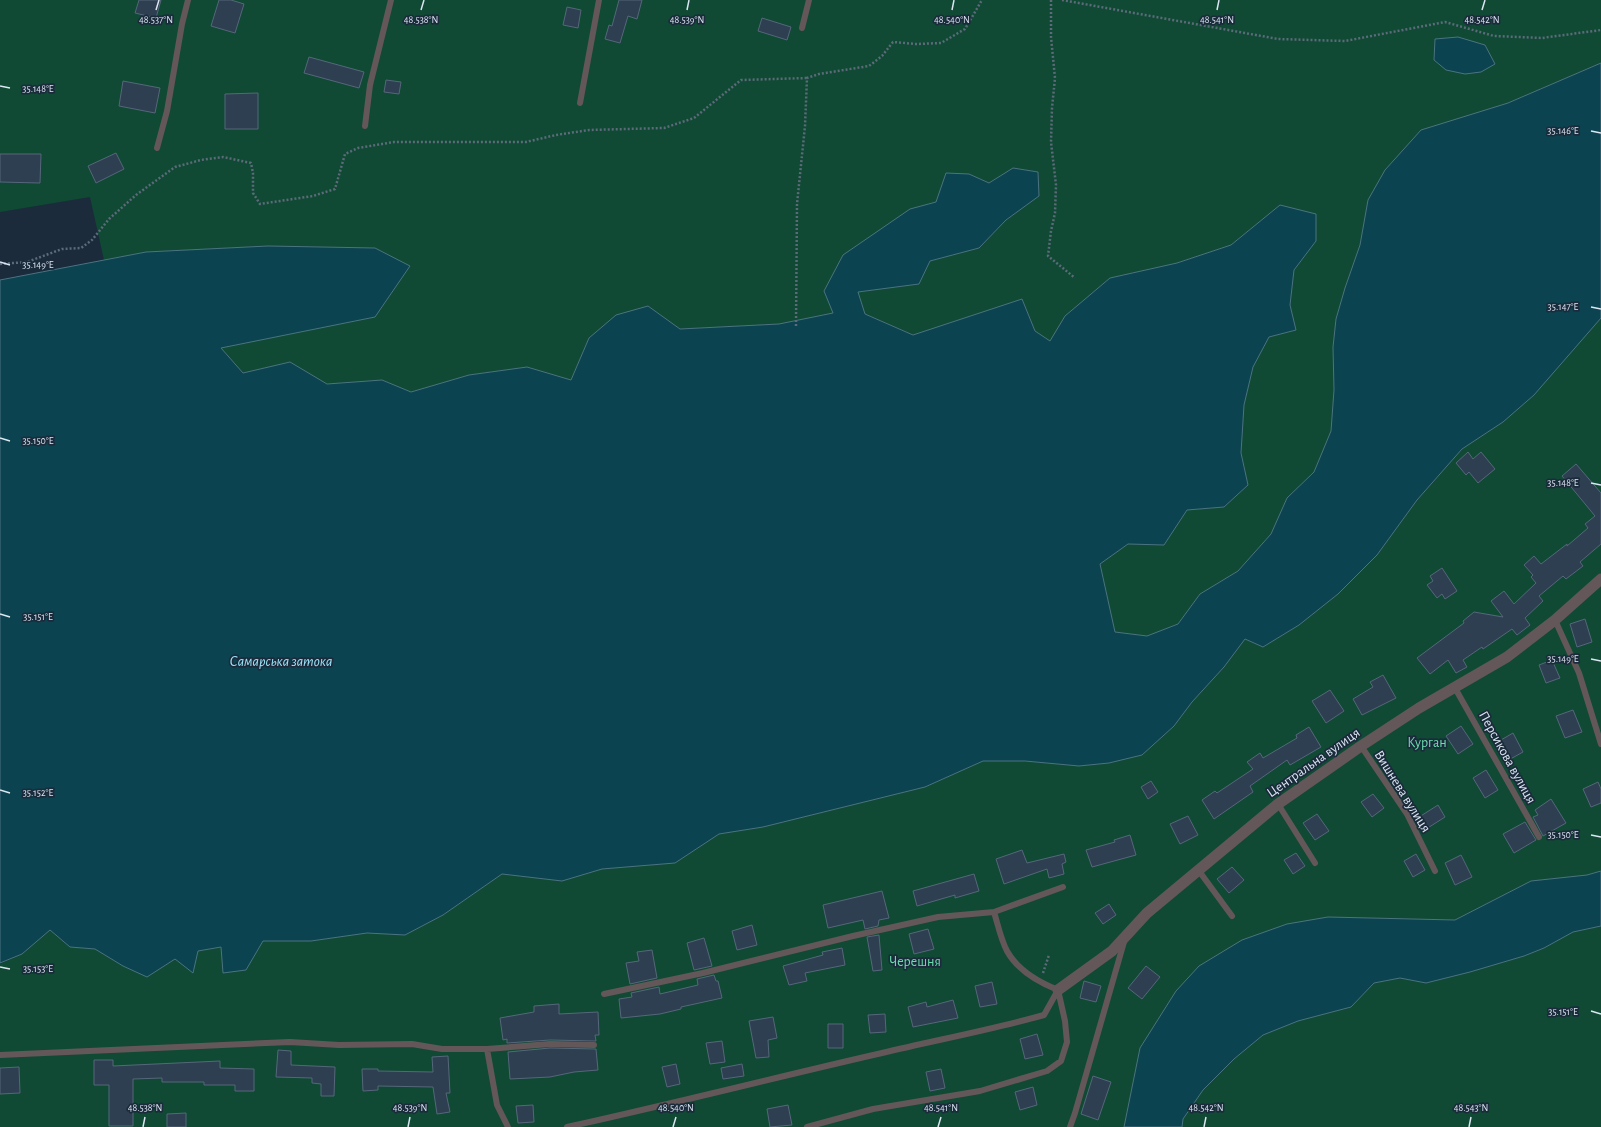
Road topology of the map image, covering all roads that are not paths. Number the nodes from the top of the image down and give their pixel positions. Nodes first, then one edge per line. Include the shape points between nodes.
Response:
1 (188, 0) edge
2 (391, 0) edge
3 (599, 0) edge
4 (809, 0) edge
5 (802, 28) dead end
6 (580, 102) dead end
7 (365, 126) dead end
8 (157, 148) dead end
9 (1601, 579) edge
10 (1555, 620) junction
11 (1455, 688) junction
12 (1601, 744) edge
13 (1361, 746) junction
14 (1278, 804) junction
15 (1539, 837) dead end
16 (1315, 863) dead end
17 (1199, 871) junction
18 (1435, 871) dead end
19 (1063, 887) dead end
20 (994, 912) junction
21 (1232, 916) dead end
22 (1125, 936) junction
23 (1058, 990) junction
24 (604, 994) dead end
25 (594, 1045) dead end
26 (487, 1049) junction
27 (0, 1055) edge
28 (508, 1127) edge
29 (567, 1127) edge
30 (807, 1127) edge
31 (1070, 1127) edge

1 - 8 lane via 167,111
2 - 7 lane via 370,85
3 - 6 lane
4 - 5 lane
9 - 10 street, Центральна вулиця
10 - 11 street, Центральна вулиця via 1507,657
10 - 12 lane via 1578,673
11 - 13 street, Центральна вулиця
11 - 15 lane, Персикова вулиця
13 - 14 street, Центральна вулиця
13 - 18 lane, Вишнева вулиця via 1407,814
14 - 16 lane
14 - 17 street, Центральна вулиця
17 - 21 lane
17 - 22 street, Центральна вулиця via 1147,913
19 - 20 lane
20 - 23 lane via 1007,951 1019,968
20 - 24 lane via 938,917
22 - 23 street, Центральна вулиця via 1112,951
22 - 31 lane
23 - 29 lane via 1044,1015
23 - 30 lane via 1067,1042 1061,1061 1047,1071 980,1091 873,1109
25 - 26 lane via 550,1044
26 - 27 lane via 442,1049 412,1044 290,1042
26 - 28 lane via 497,1105

